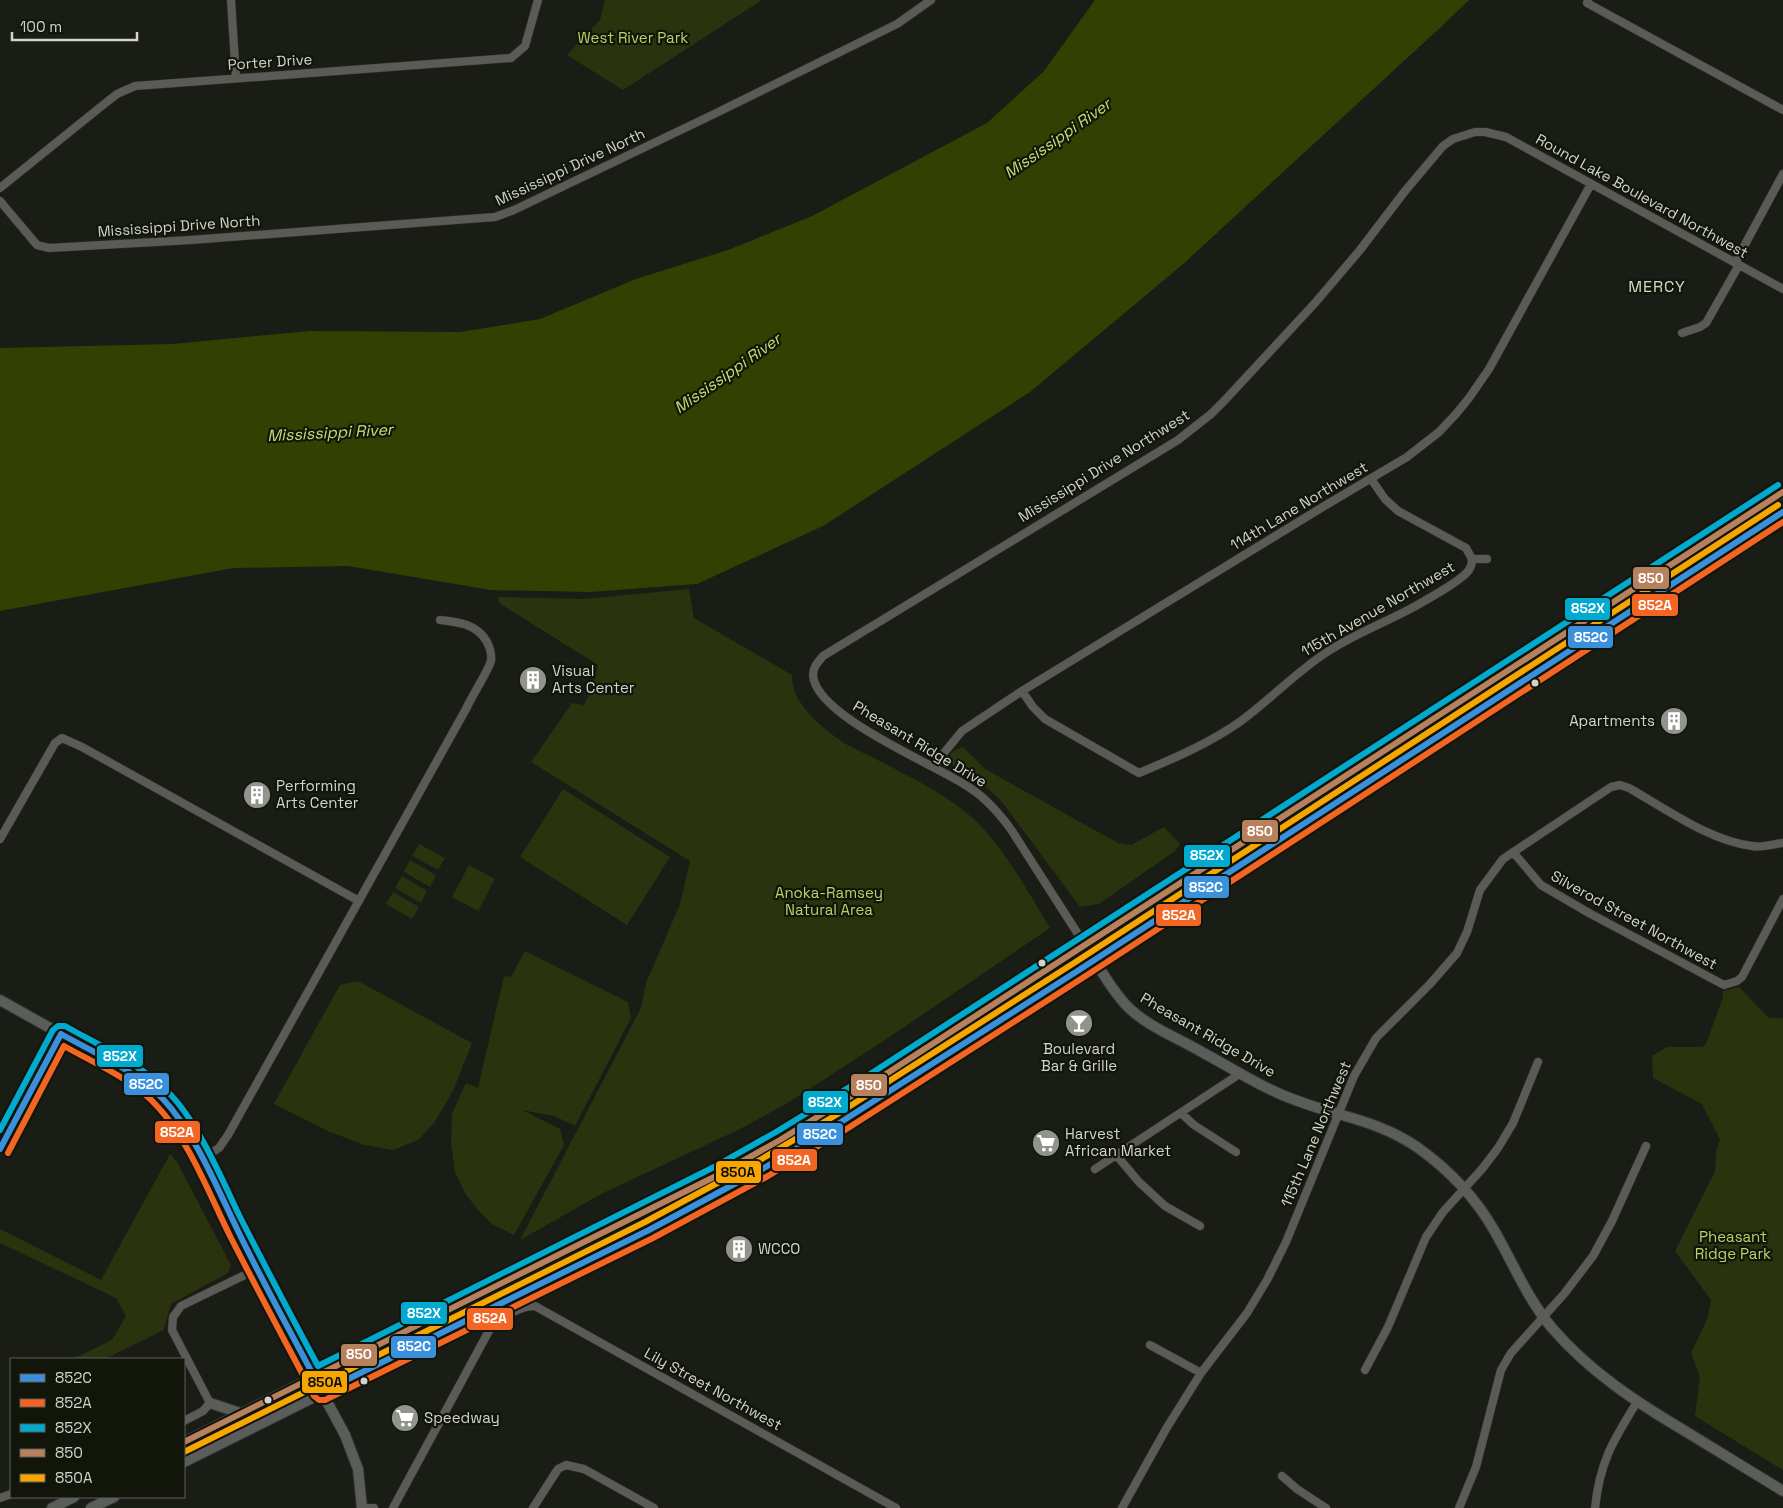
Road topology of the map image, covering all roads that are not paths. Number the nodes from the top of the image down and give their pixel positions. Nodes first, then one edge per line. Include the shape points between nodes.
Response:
1 (231, 0) edge
2 (538, 0) edge
3 (931, 0) edge
4 (1588, 1) edge
5 (236, 78) junction
6 (1783, 110) edge
7 (1486, 132) joint
8 (1783, 174) edge
9 (1591, 184) junction
10 (0, 188) edge
11 (0, 202) edge
12 (1737, 264) junction
13 (1783, 289) edge
14 (1682, 333) dead end
15 (1371, 479) junction
16 (1783, 492) edge
17 (1783, 512) edge
18 (1487, 559) dead end
19 (1472, 560) junction
20 (440, 620) dead end
21 (823, 656) joint
22 (1022, 691) junction
23 (934, 767) junction
24 (0, 839) edge
25 (1783, 843) edge
26 (1513, 852) junction
27 (1783, 899) edge
28 (359, 900) junction
29 (1085, 945) junction
30 (1094, 959) junction
31 (0, 1000) edge
32 (61, 1034) junction
33 (1538, 1062) dead end
34 (1241, 1073) junction
35 (1340, 1113) junction
36 (1182, 1114) junction
37 (1646, 1146) dead end
38 (0, 1149) edge
39 (1236, 1152) dead end
40 (1117, 1156) junction
41 (202, 1159) junction
42 (1095, 1170) dead end
43 (1464, 1189) junction
44 (1200, 1226) dead end
45 (256, 1269) junction
46 (1543, 1317) junction
47 (1150, 1345) dead end
48 (1365, 1370) dead end
49 (1201, 1373) junction
50 (314, 1378) junction
51 (322, 1392) junction
52 (210, 1402) junction
53 (1637, 1402) junction
54 (243, 1414) junction
55 (185, 1420) edge
56 (185, 1442) edge
57 (185, 1461) edge
58 (1282, 1476) dead end
59 (1783, 1491) edge
60 (72, 1498) edge
61 (112, 1498) edge
62 (52, 1508) edge
63 (91, 1508) edge
64 (362, 1508) edge
65 (366, 1508) edge
66 (374, 1508) edge
67 (393, 1508) edge
68 (533, 1508) edge
69 (654, 1508) edge
70 (896, 1508) edge
71 (1122, 1508) edge
72 (1326, 1508) edge
73 (1459, 1508) edge
74 (1594, 1508) edge

1 - 5 street
2 - 5 street, Porter Drive via 525,46 511,58
3 - 11 street, Mississippi Drive North via 896,24 790,78 495,217 49,248 37,245
4 - 6 street
5 - 10 street, Porter Drive via 145,84 126,90 103,104
7 - 9 street, Round Lake Boulevard Northwest via 1506,137
7 - 21 street, Mississippi Drive Northwest via 1463,135 1443,146 1315,303 1225,400 1195,427
8 - 12 street
9 - 12 street, Round Lake Boulevard Northwest
9 - 15 street, 114th Lane Northwest via 1494,361 1470,398 1429,440
12 - 13 street, Round Lake Boulevard Northwest
12 - 14 street via 1706,324
15 - 19 street via 1398,511 1466,548
15 - 22 street, 114th Lane Northwest
16 - 29 main road
17 - 30 main road
18 - 19 street
19 - 22 street, 115th Avenue Northwest via 1469,571 1458,580 1327,652 1232,727 1182,755 1139,773 1045,719
20 - 28 street via 464,623 478,630 488,644 490,661
21 - 23 street, Pheasant Ridge Drive via 815,666 814,680 820,693 833,707 861,727
22 - 23 street, 114th Lane Northwest via 962,731
23 - 29 street, Pheasant Ridge Drive via 968,786 999,814
24 - 28 street via 52,746 62,738
25 - 26 street, 115th Lane Northwest via 1754,847 1727,841 1620,785 1611,787
26 - 27 street, Silverod Street Northwest via 1541,885 1724,985 1737,982 1742,977
26 - 35 street, 115th Lane Northwest via 1503,859 1480,890 1457,953 1376,1038 1354,1076
28 - 41 street via 228,1135 218,1148
29 - 30 main road, Pheasant Ridge Drive
29 - 50 main road via 866,1087 742,1162
30 - 34 main road, Pheasant Ridge Drive via 1120,998 1138,1015
30 - 51 main road via 764,1168 649,1230
31 - 32 main road
32 - 38 street
32 - 41 main road via 132,1074 156,1092 178,1117
33 - 43 street via 1506,1136
34 - 35 main road, Pheasant Ridge Drive via 1283,1096
34 - 36 street
35 - 43 main road, Pheasant Ridge Drive via 1409,1142 1441,1165
35 - 49 street, 115th Lane Northwest via 1267,1280 1247,1313
36 - 39 street
36 - 40 street
37 - 46 street via 1604,1239 1575,1281
40 - 42 street
40 - 44 street via 1165,1206
41 - 45 main road
43 - 46 main road, Pheasant Ridge Drive via 1493,1228 1524,1289
43 - 48 street via 1433,1224
45 - 50 main road
45 - 52 street via 180,1306 173,1317 172,1330
46 - 53 main road, Pheasant Ridge Drive via 1592,1369
46 - 73 street via 1511,1353 1501,1370 1476,1467
47 - 49 street
49 - 71 street, 115th Lane Northwest
50 - 51 main road
50 - 54 main road
51 - 57 main road
51 - 64 main road via 354,1457 360,1478
52 - 54 main road
52 - 55 street via 203,1411
53 - 59 main road, Pheasant Ridge Drive
53 - 74 street via 1604,1460
54 - 56 main road
58 - 72 street
60 - 62 main road
61 - 63 main road
65 - 66 street
67 - 70 street, Lily Street Northwest via 490,1327 528,1306 539,1307
68 - 69 street via 558,1469 566,1465 584,1468

